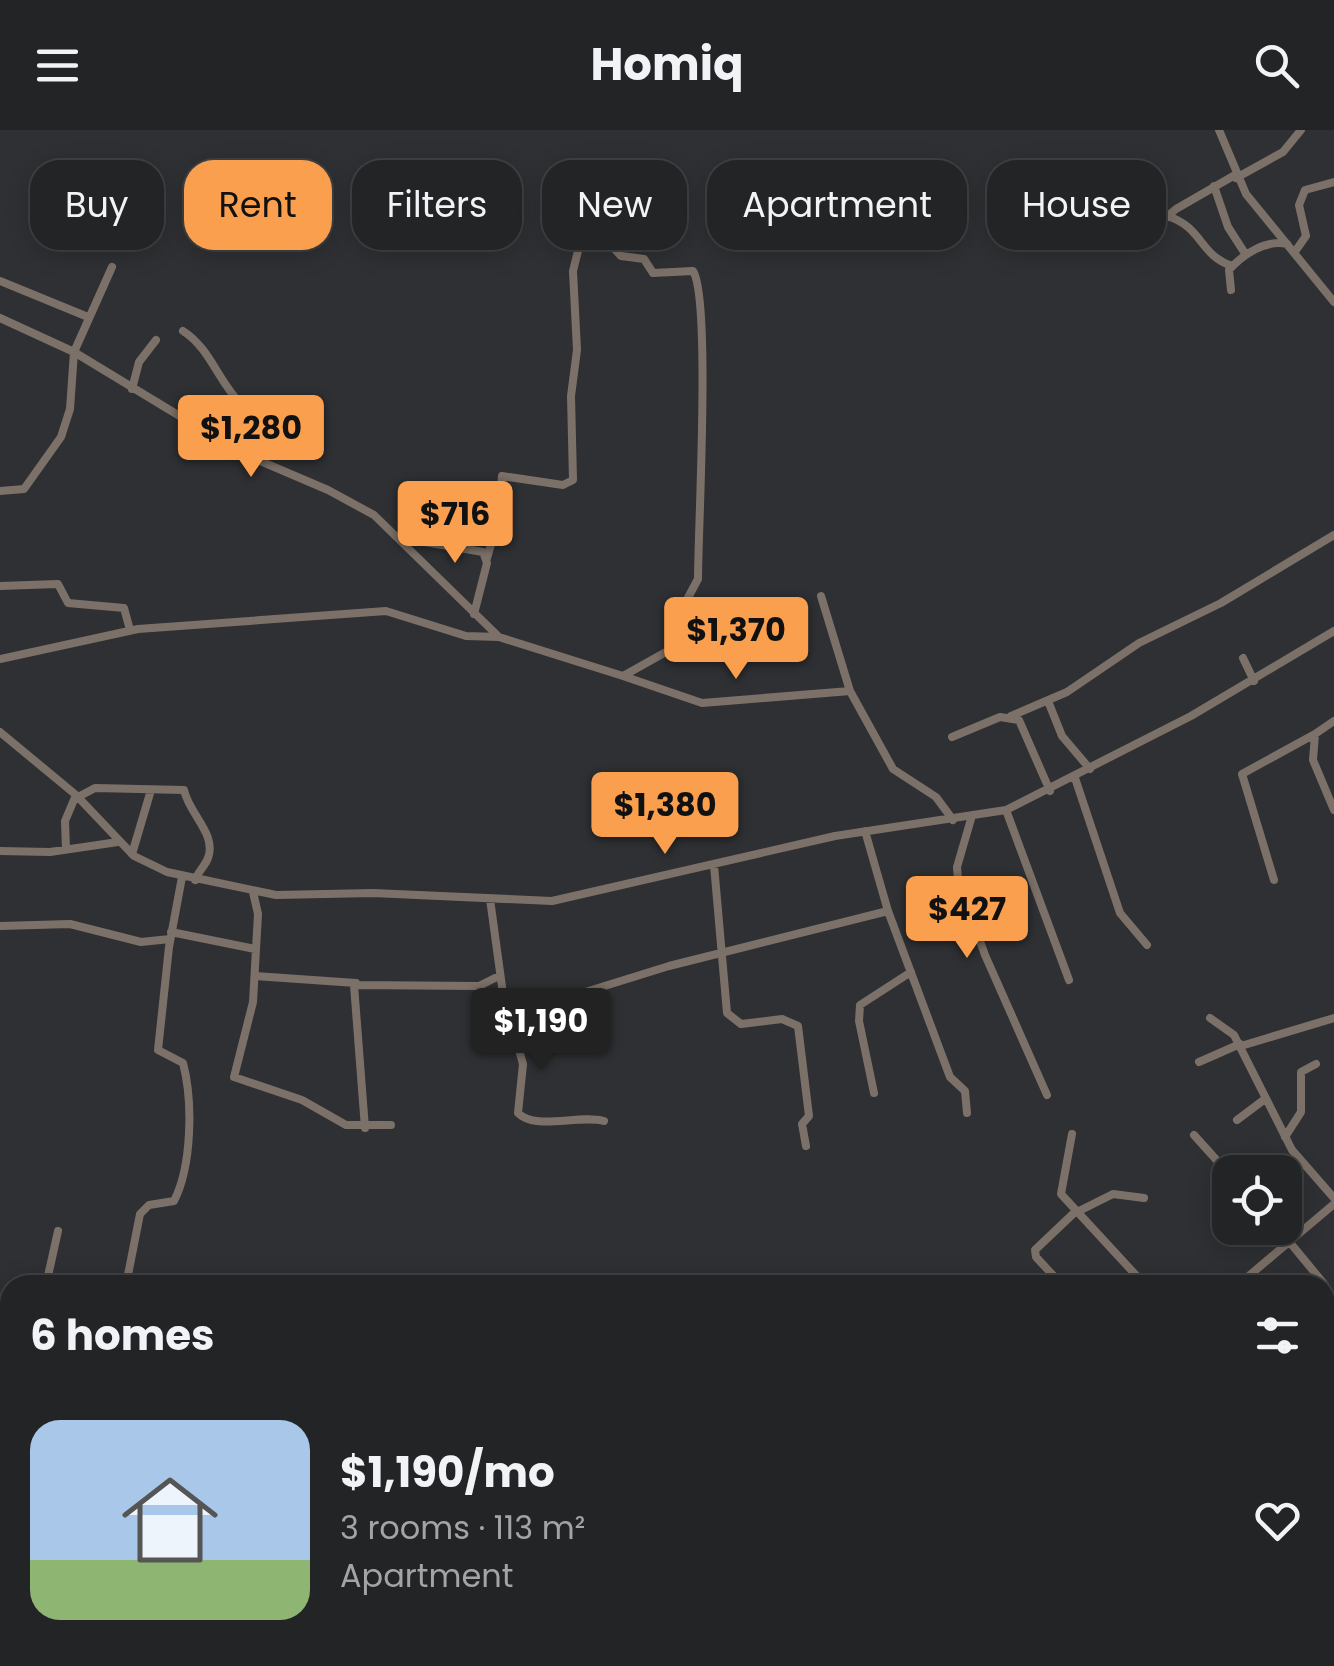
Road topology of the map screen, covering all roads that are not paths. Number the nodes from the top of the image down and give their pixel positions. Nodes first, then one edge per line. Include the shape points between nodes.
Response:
1 (1220, 130) edge
2 (1301, 130) edge
3 (1235, 176) junction
4 (1334, 182) edge
5 (1214, 186) junction
6 (1167, 216) joint
7 (1287, 244) junction
8 (1294, 253) junction
9 (1246, 256) junction
10 (1232, 266) junction
11 (112, 267) dead end
12 (0, 280) edge
13 (1231, 290) dead end
14 (1334, 302) edge
15 (88, 317) junction
16 (0, 318) edge
17 (183, 331) dead end
18 (156, 340) dead end
19 (74, 352) junction
20 (132, 389) junction
21 (239, 452) junction
22 (0, 491) edge
23 (1334, 535) edge
24 (401, 538) junction
25 (487, 558) junction
26 (0, 586) edge
27 (821, 596) dead end
28 (474, 614) junction
29 (130, 630) junction
30 (1334, 630) edge
31 (499, 637) junction
32 (1243, 658) dead end
33 (0, 659) edge
34 (623, 676) junction
35 (1254, 680) junction
36 (850, 691) junction
37 (1048, 701) junction
38 (1011, 716) junction
39 (1334, 721) edge
40 (0, 732) edge
41 (1314, 734) junction
42 (952, 737) dead end
43 (1090, 770) junction
44 (1075, 778) junction
45 (151, 790) junction
46 (1050, 791) junction
47 (77, 796) junction
48 (1006, 810) junction
49 (1334, 810) edge
50 (972, 819) junction
51 (953, 820) junction
52 (865, 831) junction
53 (118, 842) junction
54 (66, 849) junction
55 (0, 851) edge
56 (132, 854) junction
57 (714, 865) junction
58 (182, 876) junction
59 (195, 880) junction
60 (1274, 880) dead end
61 (253, 892) junction
62 (490, 899) junction
63 (888, 911) junction
64 (0, 926) edge
65 (171, 936) junction
66 (1146, 945) dead end
67 (255, 949) junction
68 (723, 954) junction
69 (912, 972) junction
70 (256, 976) junction
71 (499, 976) junction
72 (1069, 980) dead end
73 (343, 981) junction
74 (356, 983) junction
75 (351, 994) junction
76 (508, 1006) junction
77 (1210, 1018) dead end
78 (1334, 1018) edge
79 (1240, 1045) junction
80 (1199, 1062) dead end
81 (1316, 1064) dead end
82 (874, 1093) dead end
83 (1047, 1094) dead end
84 (1265, 1100) junction
85 (967, 1113) dead end
86 (1237, 1120) dead end
87 (604, 1121) dead end
88 (391, 1125) dead end
89 (366, 1128) junction
90 (1072, 1134) dead end
91 (1194, 1136) dead end
92 (1285, 1138) junction
93 (806, 1146) dead end
94 (1212, 1156) edge
95 (1144, 1198) dead end
96 (1334, 1201) edge
97 (1075, 1212) junction
98 (1302, 1227) edge
99 (58, 1231) dead end
100 (1281, 1245) edge
101 (1290, 1245) edge
102 (48, 1275) edge
103 (128, 1275) edge
104 (1052, 1275) edge
105 (1137, 1275) edge
106 (1249, 1275) edge
107 (1316, 1275) edge

1 - 3 street
2 - 3 street via 1283,152
3 - 5 street
3 - 7 street
4 - 8 street via 1305,190 1299,206 1306,236
5 - 6 street
5 - 9 street
6 - 10 street via 1192,226 1214,258
7 - 8 street
7 - 9 street via 1272,243
8 - 14 street
9 - 10 street
10 - 13 street
11 - 15 street
12 - 15 street
15 - 19 street
16 - 19 street
17 - 21 street via 204,346 242,405
18 - 20 street via 139,362
19 - 20 street
19 - 22 street via 61,437 24,489
20 - 21 street
21 - 24 street via 328,490
23 - 37 street via 1221,604 1139,642 1109,668
24 - 25 street via 481,550
24 - 28 street
25 - 28 street
25 - 34 street via 502,476 563,485 573,480 572,271 581,240 601,234 619,254 644,258 654,273 693,271 701,375 698,579 683,607 682,643
26 - 29 street via 58,584 68,603 124,608
27 - 36 street
28 - 31 street
29 - 31 street via 374,611 478,639
29 - 33 street
30 - 35 street
31 - 34 street
32 - 35 street
34 - 36 street via 702,703
35 - 43 street
36 - 51 street via 894,768 936,797
37 - 38 street
37 - 43 street via 1062,736
38 - 42 street
38 - 46 street via 1024,727
39 - 41 street
40 - 47 street
41 - 49 street via 1313,760
41 - 60 street via 1242,774
43 - 44 street
44 - 46 street
44 - 66 street via 1120,913
45 - 47 street via 95,788
45 - 56 street
45 - 59 street via 184,790 188,809 204,825 208,856
46 - 48 street
47 - 53 street
47 - 54 street via 65,821
48 - 50 street
48 - 72 street
50 - 51 street
50 - 83 street via 958,880
51 - 52 street
52 - 57 street
52 - 63 street
53 - 54 street
53 - 56 street
54 - 55 street
56 - 58 street
57 - 62 street via 561,900
57 - 68 street
58 - 59 street
58 - 65 street
59 - 61 street
61 - 62 street
61 - 67 street
62 - 71 street
63 - 68 street
63 - 69 street
64 - 65 street via 70,924 140,942
65 - 67 street
65 - 103 street via 158,1050 183,1063 189,1130 174,1201 149,1205 140,1214
67 - 70 street
68 - 76 street via 559,1000
68 - 93 street via 725,1006 733,1021 782,1019 798,1026 809,1096 802,1124
69 - 82 street via 860,1005
69 - 85 street via 950,1077 965,1090
70 - 73 street
70 - 89 street via 236,1080
71 - 74 street via 480,986
71 - 76 street
73 - 74 street
73 - 75 street
74 - 75 street
75 - 89 street
76 - 87 street via 523,1064 518,1112 524,1120
77 - 79 street via 1229,1028
78 - 79 street
79 - 80 street
79 - 84 street
81 - 92 street via 1301,1072 1301,1112
84 - 86 street
84 - 92 street
88 - 89 street
90 - 97 street via 1060,1187
91 - 94 street
92 - 96 street
95 - 97 street via 1113,1194
96 - 98 street
97 - 104 street via 1036,1250
97 - 105 street
99 - 102 street
100 - 106 street
101 - 107 street

